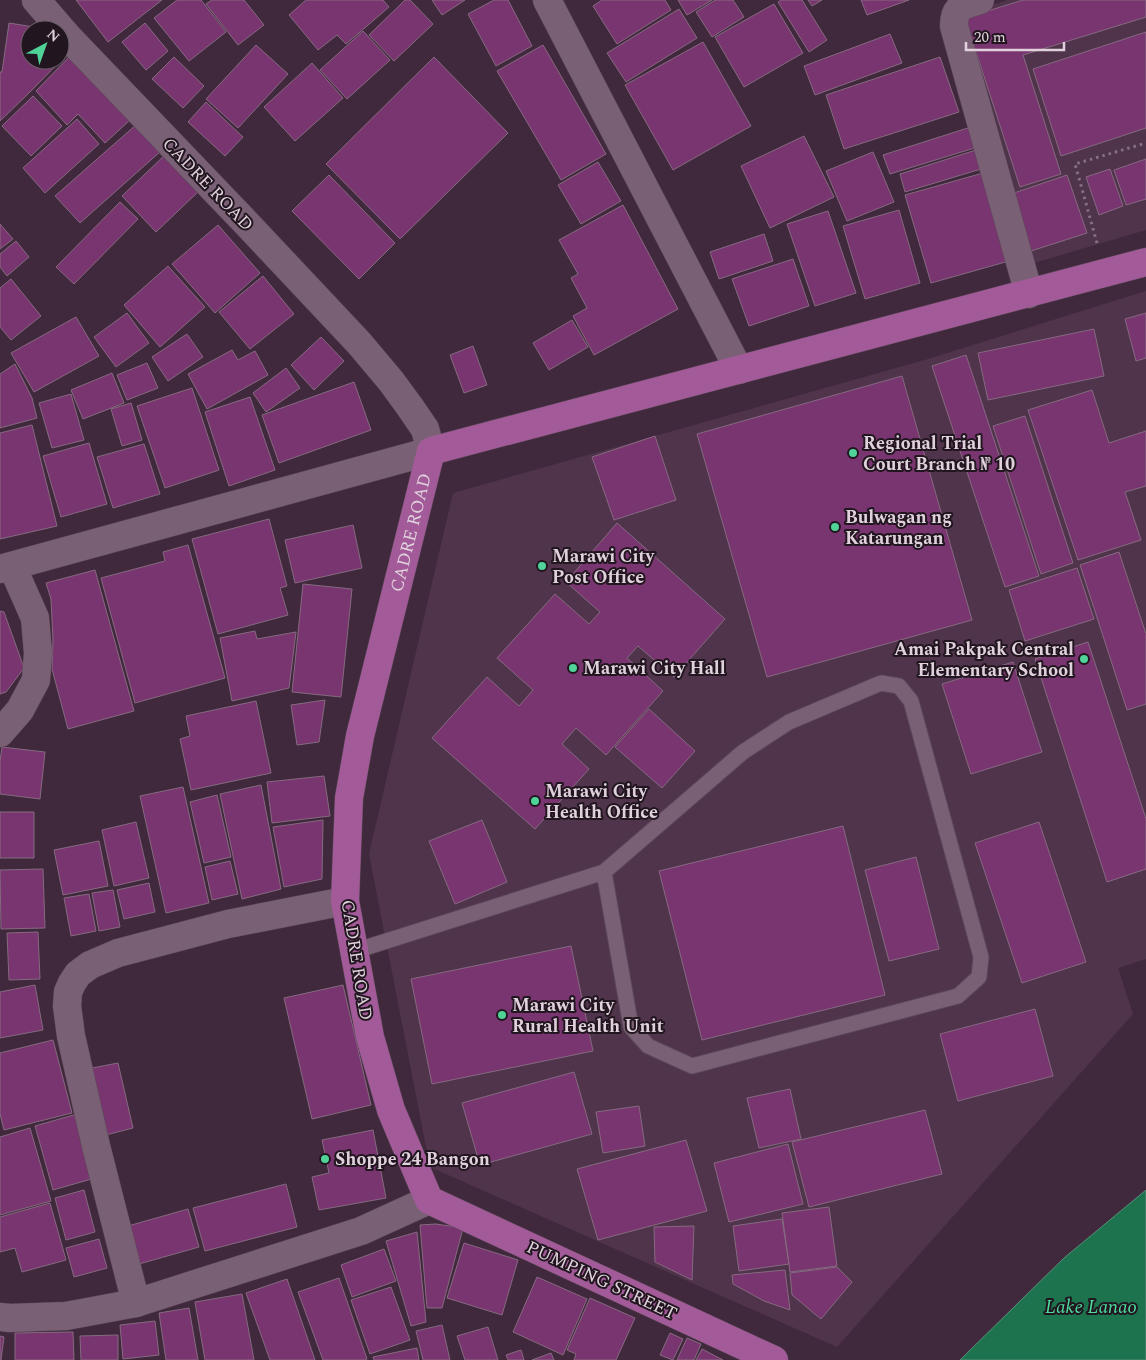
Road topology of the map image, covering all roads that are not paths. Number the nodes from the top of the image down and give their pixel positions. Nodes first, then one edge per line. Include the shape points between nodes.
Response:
1 (36, 0) edge
2 (547, 0) edge
3 (980, 0) edge
4 (1146, 262) edge
5 (1029, 294) junction
6 (739, 370) junction
7 (431, 451) junction
8 (6, 568) edge
9 (0, 733) edge
10 (604, 872) junction
11 (345, 901) junction
12 (355, 951) junction
13 (429, 1200) junction
14 (136, 1303) junction
15 (0, 1317) edge
16 (774, 1360) edge

1 - 7 street, CADRE ROAD via 391,380 424,429
2 - 6 street
3 - 5 street via 957,10 954,26
4 - 5 main road
5 - 6 main road
6 - 7 main road
7 - 8 street
7 - 11 main road, CADRE ROAD via 360,736 349,798
8 - 9 street via 35,618 38,653 36,680 20,710
10 - 10 lane via 632,1027 648,1046 692,1066 958,996 979,977 981,957 911,702 900,686 881,683 788,722 743,752
10 - 12 lane
11 - 12 main road, CADRE ROAD
11 - 14 street via 228,924 118,953 90,964 72,983 67,1006 71,1036
12 - 13 main road, CADRE ROAD via 370,1037 390,1110
13 - 14 street via 361,1231
13 - 16 main road, PUMPING STREET
14 - 15 street via 66,1316

